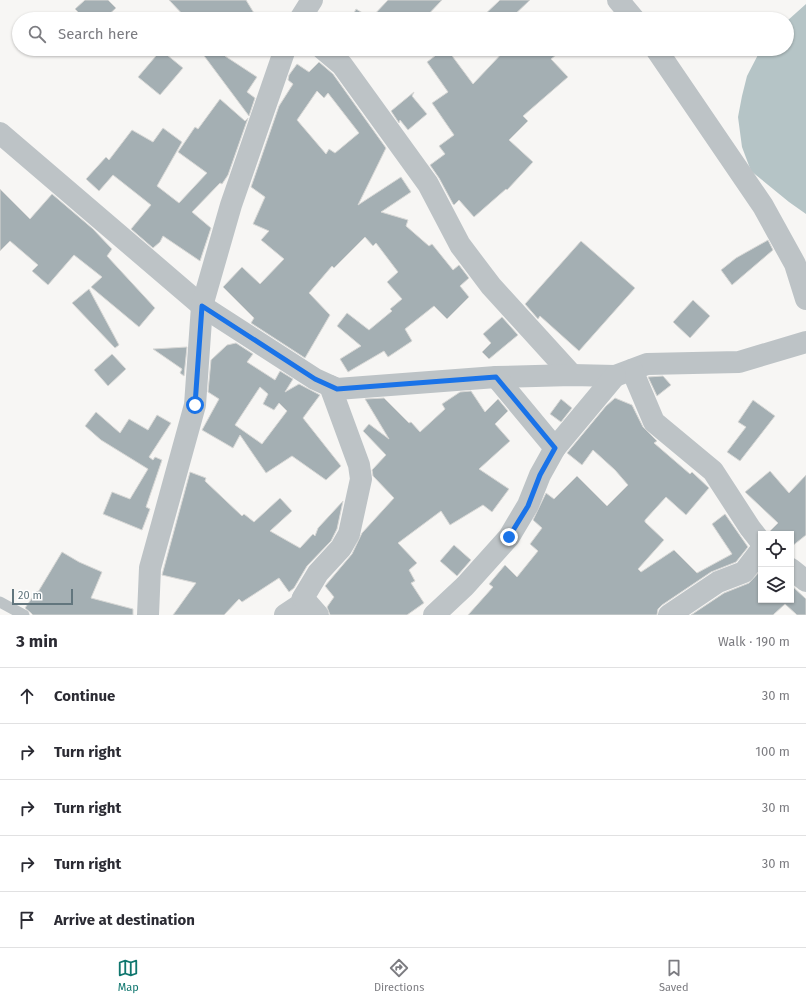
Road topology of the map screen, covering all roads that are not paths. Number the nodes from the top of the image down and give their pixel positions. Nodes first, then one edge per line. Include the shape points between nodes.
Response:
1 (312, 0) edge
2 (618, 0) edge
3 (304, 12) edge
4 (628, 12) edge
5 (283, 56) edge
6 (331, 56) edge
7 (661, 56) edge
8 (0, 133) edge
9 (806, 299) edge
10 (202, 306) junction
11 (806, 342) edge
12 (623, 373) junction
13 (572, 374) junction
14 (496, 377) junction
15 (330, 386) junction
16 (555, 448) junction
17 (758, 538) edge
18 (758, 554) edge
19 (794, 571) edge
20 (806, 581) edge
21 (303, 598) junction
22 (0, 602) edge
23 (24, 615) edge
24 (148, 615) edge
25 (285, 615) edge
26 (318, 615) edge
27 (434, 615) edge
28 (670, 615) edge

1 - 3 street
2 - 4 street
5 - 10 street via 230,205
6 - 13 street via 342,65 428,184 460,245 491,286
7 - 9 street via 763,206 795,264
8 - 10 street
10 - 15 street
10 - 24 street via 195,405 150,568
11 - 12 street via 739,362 647,364
12 - 13 street
12 - 16 street
12 - 17 street via 654,422 713,471
13 - 14 street
14 - 15 street via 337,389
14 - 16 street
15 - 21 street via 359,465 361,479 349,534 341,548 318,573
16 - 27 street via 540,475 528,506 509,537 465,586
18 - 28 street via 744,572 718,582
19 - 20 street
21 - 25 street via 300,605
21 - 26 street
22 - 23 lane

